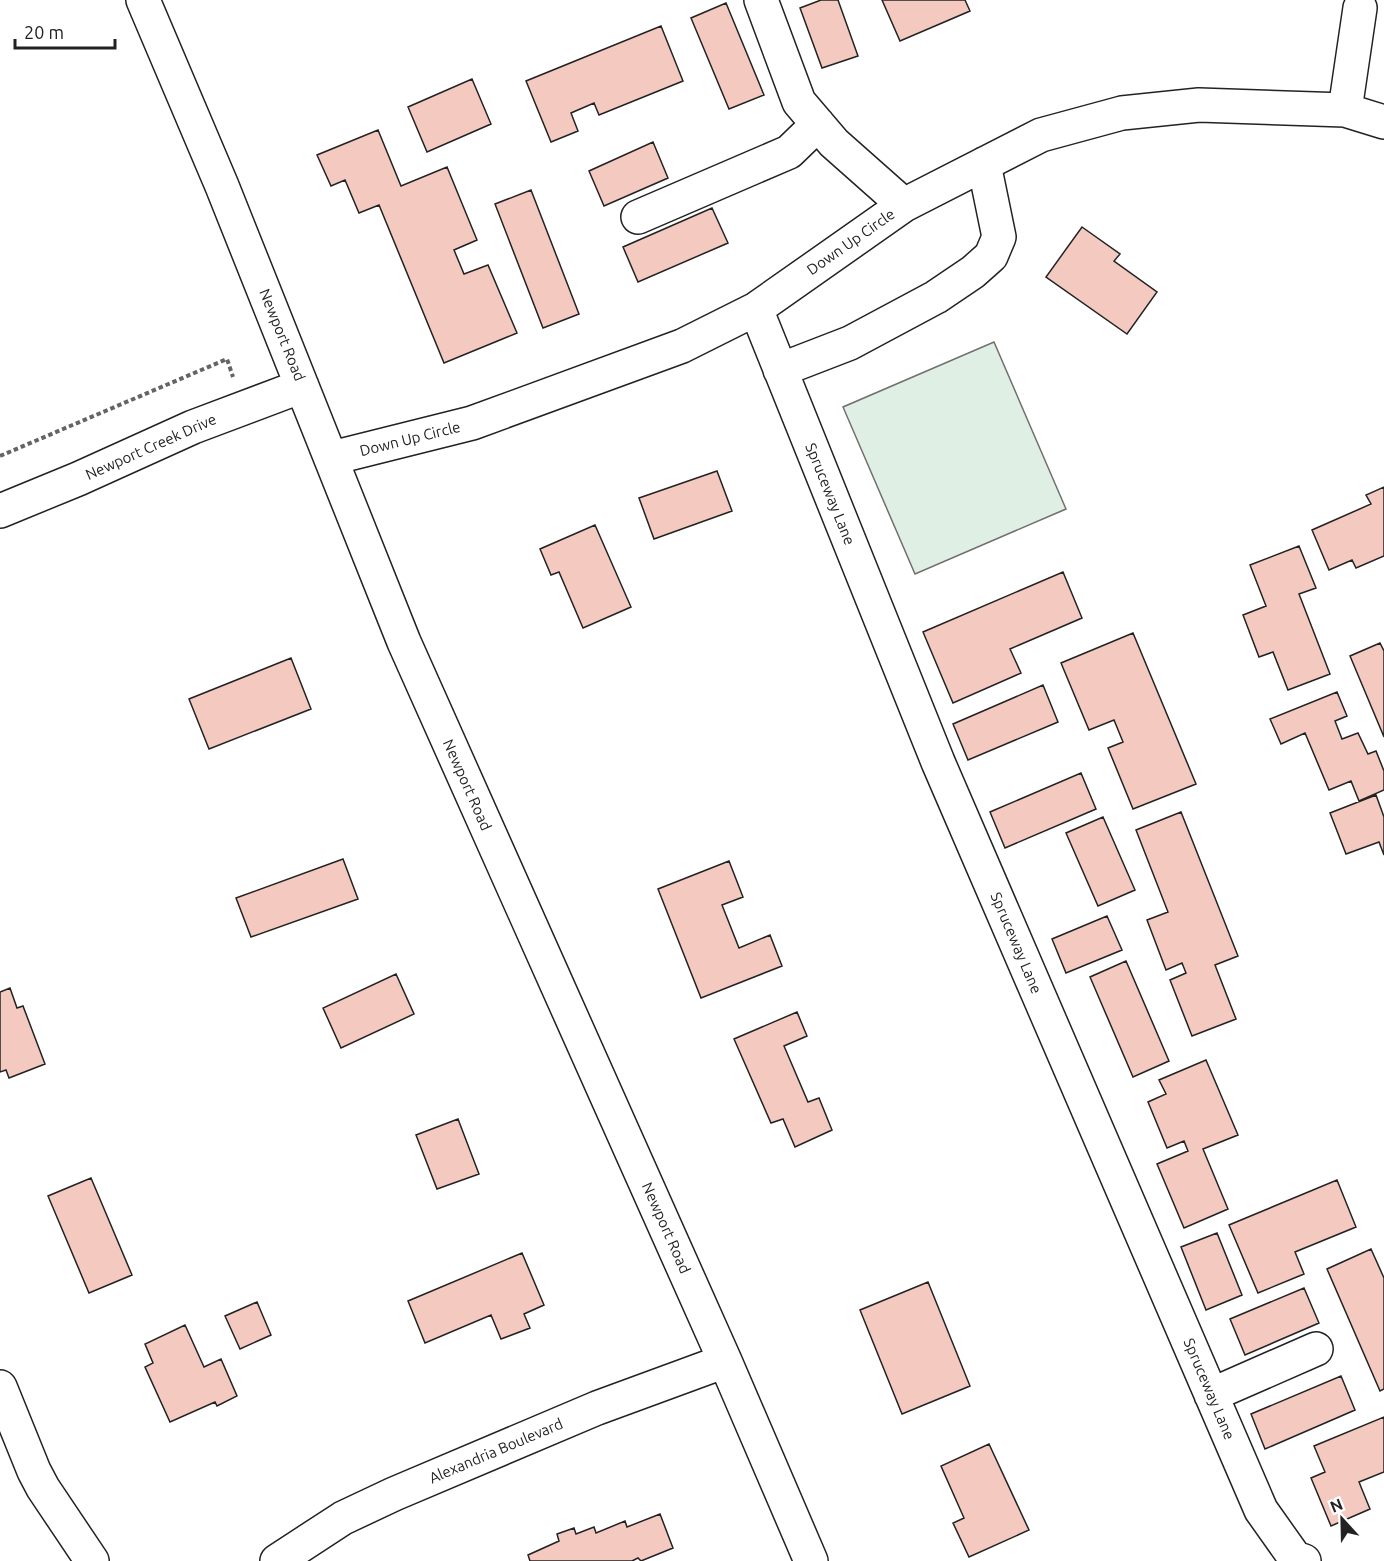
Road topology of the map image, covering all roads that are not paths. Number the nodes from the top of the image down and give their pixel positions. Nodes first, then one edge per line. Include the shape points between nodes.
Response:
1 (143, 0) edge
2 (761, 0) edge
3 (1360, 8) dead end
4 (1345, 110) junction
5 (1384, 122) edge
6 (818, 124) junction
7 (984, 164) junction
8 (904, 205) junction
9 (638, 217) dead end
10 (756, 309) junction
11 (780, 370) junction
12 (302, 386) junction
13 (332, 458) junction
14 (0, 511) edge
15 (1316, 1349) dead end
16 (725, 1361) junction
17 (0, 1387) edge
18 (1211, 1395) junction
19 (92, 1561) edge
20 (277, 1561) edge
21 (812, 1561) edge
22 (1304, 1561) edge

1 - 12 street, Newport Road
2 - 6 street via 799,102
3 - 4 street
4 - 5 street, Down Up Circle
4 - 7 street, Down Up Circle via 1200,105 1122,113 1041,135
6 - 8 street
6 - 9 street via 789,152
7 - 8 street, Down Up Circle
7 - 11 street via 999,237 991,256 936,297 850,343
8 - 10 street, Down Up Circle
10 - 11 street, Spruceway Lane
10 - 13 street, Down Up Circle via 682,346 483,419
11 - 18 street, Spruceway Lane via 939,762
12 - 13 street, Newport Road
12 - 14 street, Newport Creek Drive via 193,427
13 - 16 street, Newport Road via 404,642
15 - 18 street
16 - 20 street, Alexandria Boulevard via 587,1413 394,1494 343,1518
16 - 21 street, Newport Road
17 - 19 street via 34,1471
18 - 22 street, Spruceway Lane via 1261,1510 1295,1558

